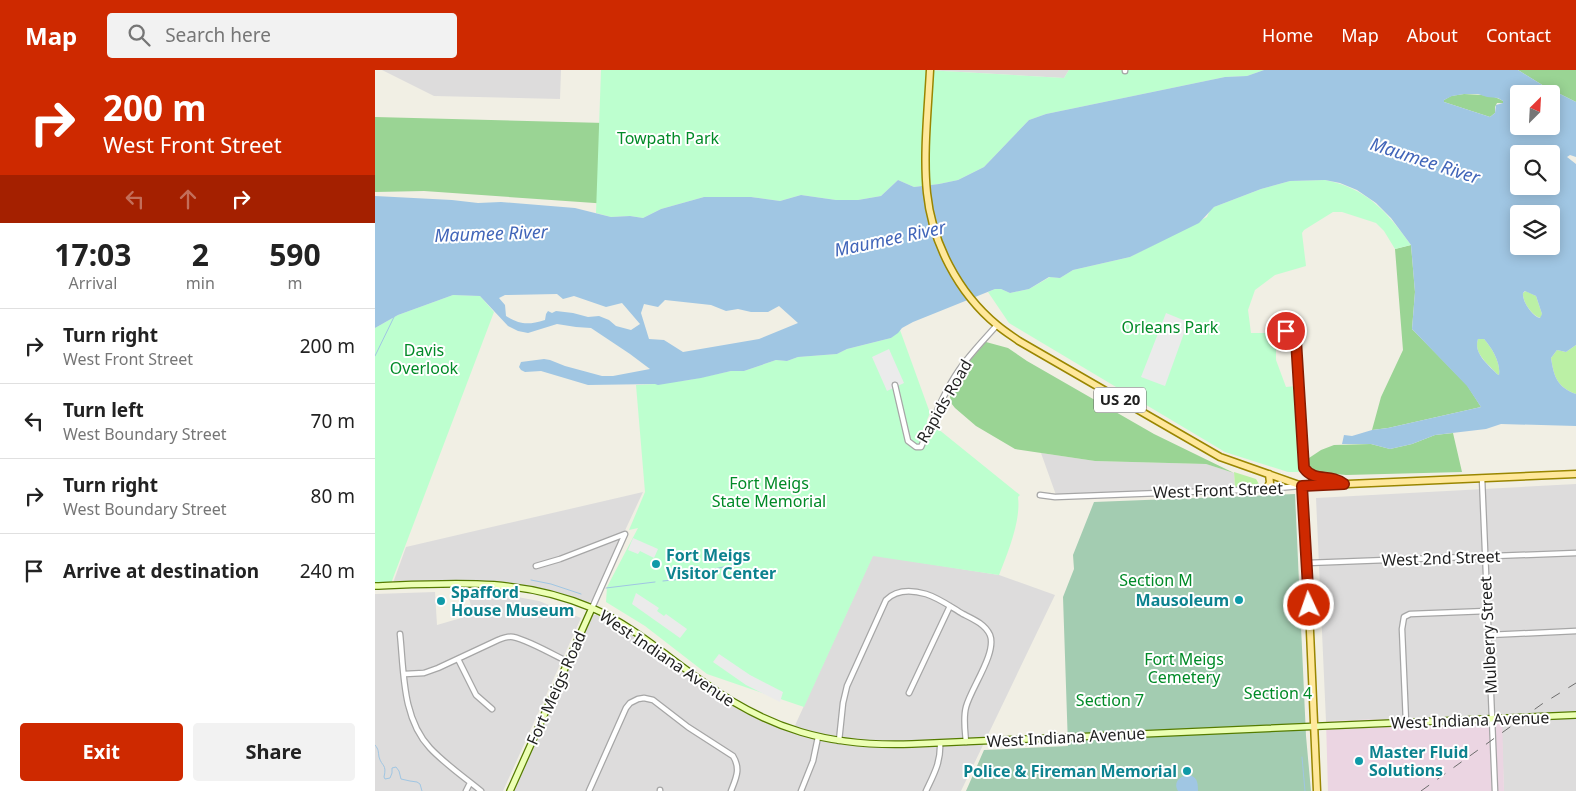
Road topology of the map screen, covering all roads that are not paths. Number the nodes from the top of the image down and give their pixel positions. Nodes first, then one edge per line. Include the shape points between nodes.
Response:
1 (930, 70) edge
2 (997, 325) junction
3 (1269, 330) dead end
4 (895, 385) dead end
5 (1269, 474) junction
6 (1576, 474) edge
7 (1482, 478) junction
8 (1344, 484) junction
9 (1302, 486) junction
10 (1266, 489) junction
11 (1040, 495) dead end
12 (1576, 553) edge
13 (1485, 556) junction
14 (1307, 563) junction
15 (536, 566) dead end
16 (375, 586) edge
17 (950, 606) junction
18 (592, 608) junction
19 (1487, 611) junction
20 (1576, 631) edge
21 (401, 634) dead end
22 (1489, 635) junction
23 (458, 659) junction
24 (568, 662) junction
25 (405, 674) junction
26 (909, 693) dead end
27 (492, 709) dead end
28 (1576, 715) edge
29 (1492, 718) junction
30 (1406, 722) junction
31 (1314, 726) junction
32 (818, 737) junction
33 (839, 742) junction
34 (966, 742) junction
35 (940, 743) junction
36 (471, 783) junction
37 (466, 791) edge
38 (481, 791) edge
39 (510, 791) edge
40 (589, 791) edge
41 (731, 791) edge
42 (801, 791) edge
43 (926, 791) edge
44 (1317, 791) edge
45 (1495, 791) edge

1 - 2 main road, US 20 via 926,163 929,208 954,274
2 - 4 street, Rapids Road via 952,381 921,447 916,448 908,441
2 - 5 main road, US 20 via 1207,450
3 - 8 street via 1288,331 1295,335 1304,468 1311,476 1337,479
5 - 9 main road, US 20
5 - 10 main road
6 - 7 main road, West Front Street / US 20
7 - 8 main road, West Front Street / US 20
7 - 13 street, Mulberry Street
8 - 9 main road, West Front Street / US 20
9 - 10 street, West Front Street
9 - 14 main road
10 - 11 street, West Front Street
12 - 13 street, West 2nd Street
13 - 14 street, West 2nd Street
13 - 19 street, Mulberry Street
14 - 31 main road
15 - 18 street, Fort Meigs Road via 625,534
16 - 18 main road, West Indiana Avenue via 493,584 545,592
17 - 26 street
17 - 33 street via 910,591 898,592 886,600 847,686
17 - 34 street via 983,626 991,642 965,710
18 - 24 main road, Fort Meigs Road
18 - 32 main road, West Indiana Avenue via 635,633 737,705 767,720
19 - 22 street, Mulberry Street
19 - 30 street via 1410,614 1404,617
20 - 22 street
21 - 25 street
22 - 29 street, Mulberry Street
23 - 24 street via 509,637
23 - 25 street via 430,671
23 - 27 street via 476,694
24 - 39 main road, Fort Meigs Road
25 - 36 street via 409,708 419,734 436,754
28 - 29 main road, West Indiana Avenue
29 - 30 main road, West Indiana Avenue
29 - 45 street, Mulberry Street
30 - 31 main road, West Indiana Avenue
31 - 34 main road, West Indiana Avenue
31 - 44 main road
32 - 33 main road, West Indiana Avenue
32 - 42 street
33 - 35 main road, West Indiana Avenue via 877,745
34 - 35 main road, West Indiana Avenue
35 - 43 street via 939,765
36 - 37 street
36 - 38 street
40 - 41 street via 626,708 644,698 656,701 688,727 733,756 738,772

